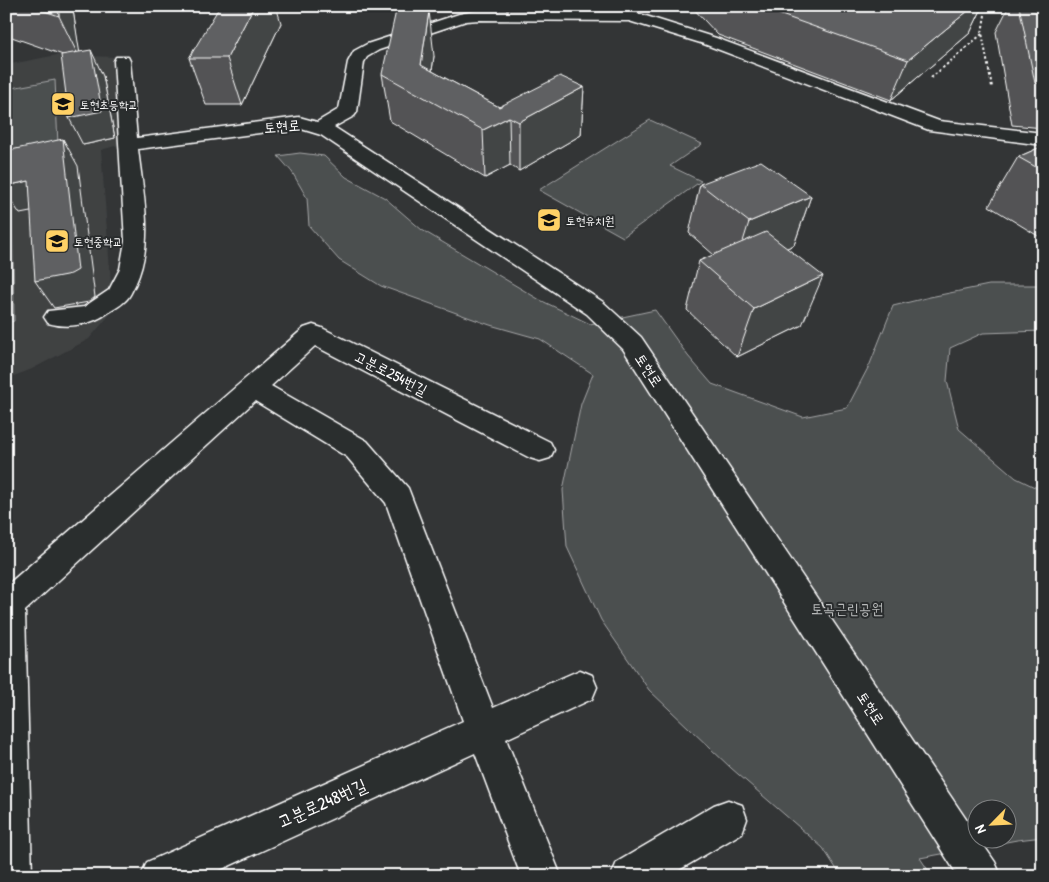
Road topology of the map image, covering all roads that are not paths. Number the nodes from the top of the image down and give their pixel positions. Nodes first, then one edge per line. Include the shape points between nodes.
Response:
1 (626, 11) edge
2 (122, 62) dead end
3 (319, 128) junction
4 (1043, 139) edge
5 (128, 145) junction
6 (56, 317) dead end
7 (253, 388) junction
8 (540, 450) dead end
9 (8, 607) edge
10 (580, 687) dead end
11 (484, 730) junction
12 (728, 819) dead end
13 (12, 876) edge
14 (161, 876) edge
15 (541, 876) edge
16 (631, 876) edge
17 (981, 876) edge

1 - 3 street via 464,17 373,47 360,54 356,62 348,112
1 - 4 street via 936,126
2 - 5 street
3 - 5 street, 토현로 via 299,122
3 - 17 street, 토현로 via 595,308 632,343
5 - 6 street via 136,241 130,269 118,294 89,315
7 - 8 street, 고분로254번길 via 313,334
7 - 9 street, 고분로254번길
7 - 11 street via 357,449 398,497
9 - 13 street
10 - 11 street, 고분로248번길
11 - 14 street, 고분로248번길
11 - 15 street
12 - 16 street

